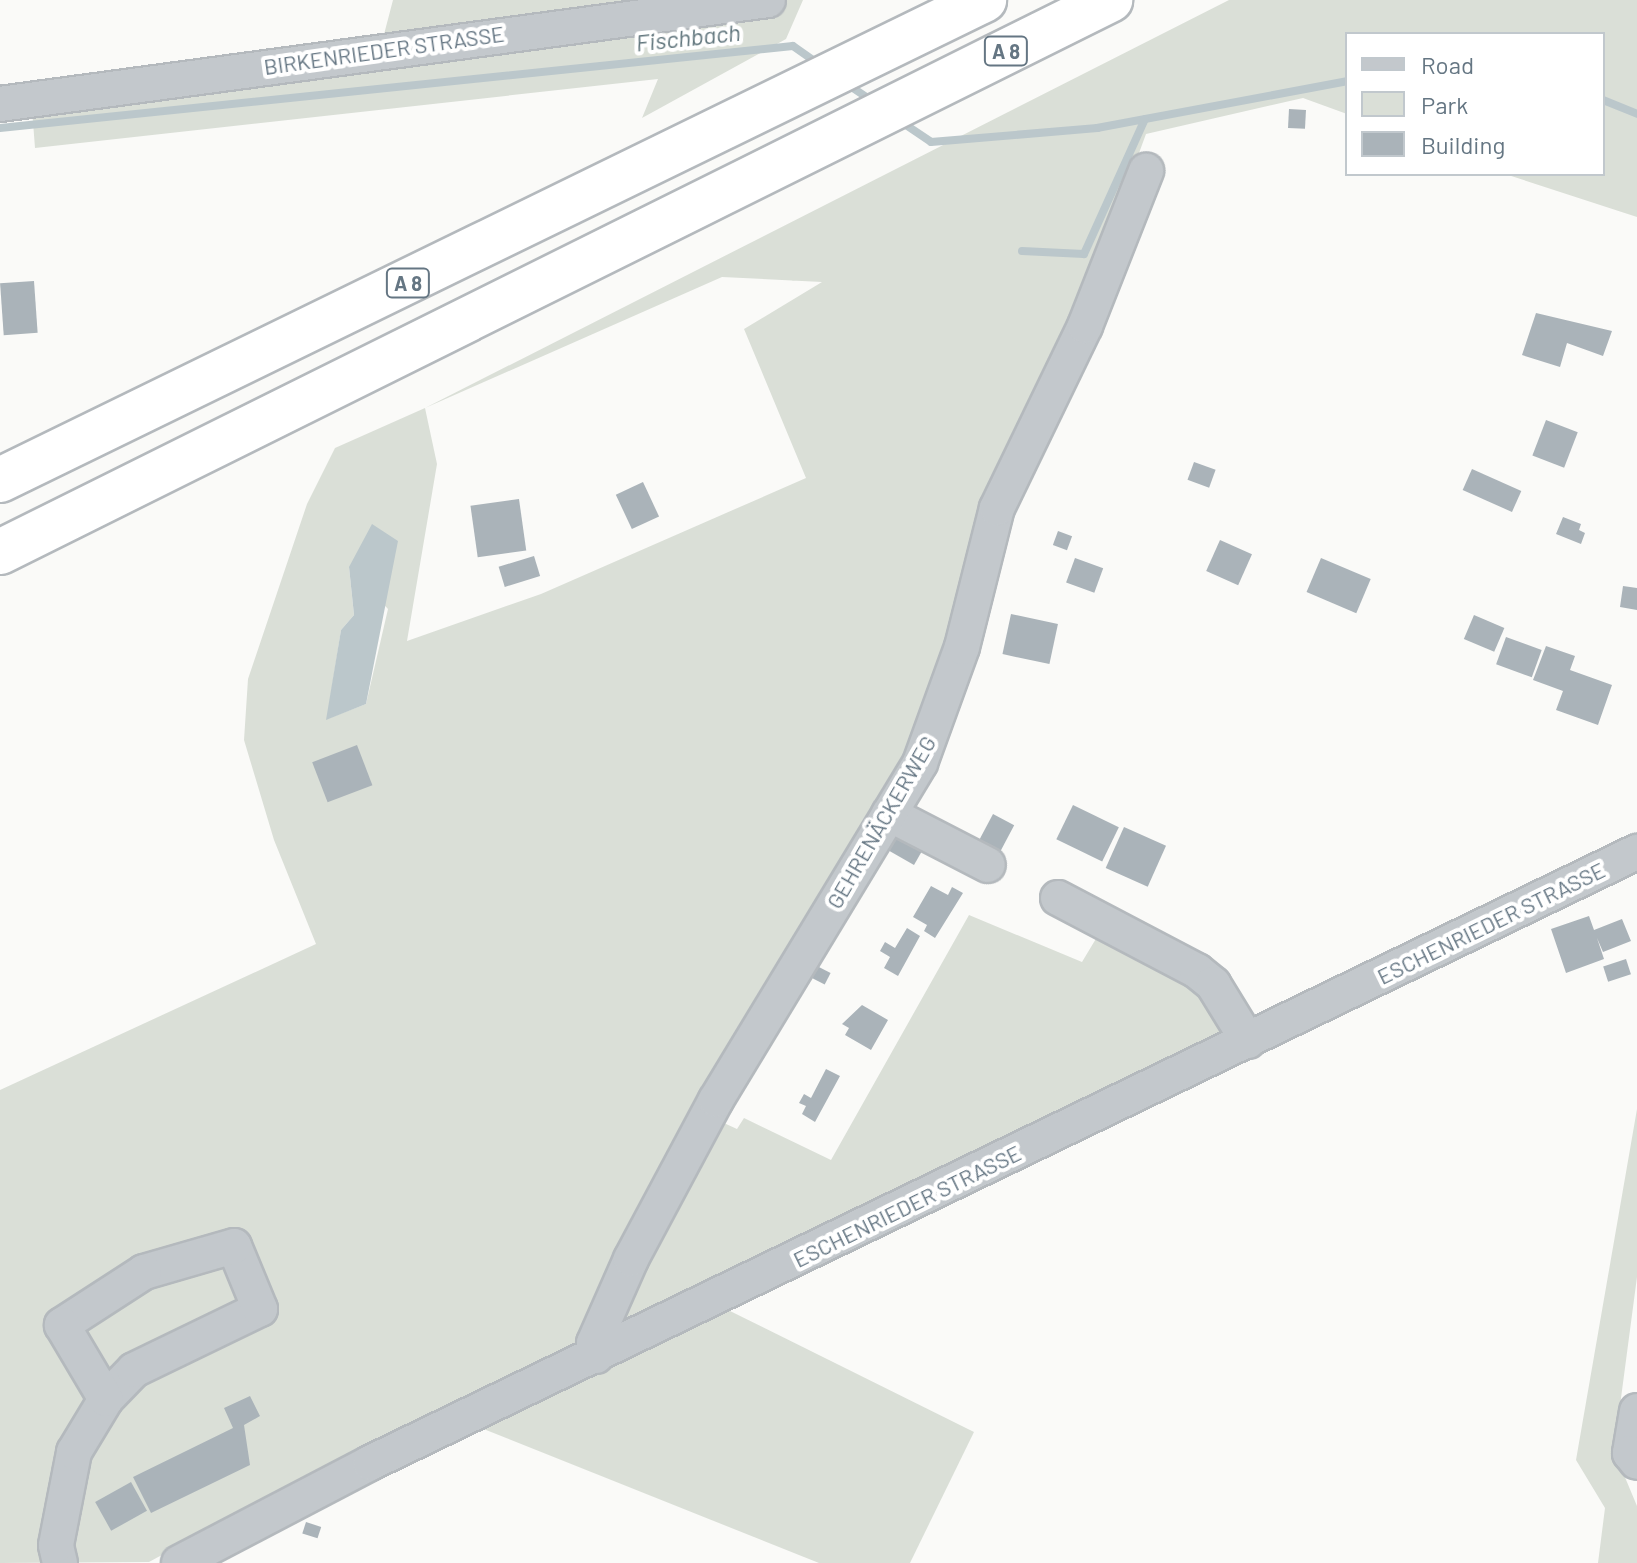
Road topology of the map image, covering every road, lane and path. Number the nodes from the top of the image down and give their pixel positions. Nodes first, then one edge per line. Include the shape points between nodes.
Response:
1 (768, 0) edge
2 (984, 0) edge
3 (1110, 0) edge
4 (0, 104) edge
5 (1146, 171) dead end
6 (0, 480) edge
7 (0, 552) edge
8 (889, 814) junction
9 (1637, 852) edge
10 (988, 865) dead end
11 (1058, 898) dead end
12 (1248, 1041) junction
13 (596, 1356) junction
14 (106, 1399) junction
15 (1637, 1411) edge
16 (1637, 1462) edge
17 (60, 1563) edge
18 (179, 1563) edge

1 - 4 street, BIRKENRIEDER STRASSE
2 - 6 highway, A 8
3 - 7 highway, A 8
5 - 8 street, GEHRENÄCKERWEG via 1085,326 997,508 938,722
8 - 10 street
8 - 13 street, GEHRENÄCKERWEG via 708,1113 631,1259 594,1343
9 - 12 street, ESCHENRIEDER STRASSE
11 - 12 street via 1197,971 1213,984
12 - 13 street, ESCHENRIEDER STRASSE
13 - 18 street, ESCHENRIEDER STRASSE via 370,1463
14 - 14 street via 134,1370 260,1309 234,1246 144,1272 62,1325
14 - 17 street via 74,1452 56,1545
15 - 16 street via 1630,1453

